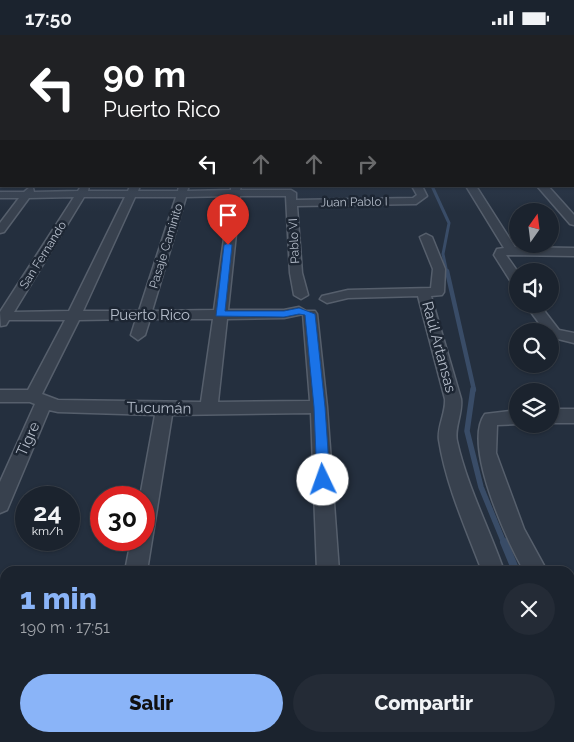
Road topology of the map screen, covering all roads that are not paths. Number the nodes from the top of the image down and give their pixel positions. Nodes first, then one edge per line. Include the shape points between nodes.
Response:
1 (32, 187) edge
2 (418, 187) edge
3 (472, 187) edge
4 (543, 187) edge
5 (133, 190) edge
6 (183, 190) edge
7 (235, 190) edge
8 (83, 191) edge
9 (291, 194) edge
10 (0, 195) edge
11 (26, 195) junction
12 (574, 222) edge
13 (0, 230) edge
14 (426, 237) dead end
15 (571, 252) edge
16 (505, 253) junction
17 (509, 263) edge
18 (424, 293) junction
19 (301, 295) junction
20 (327, 299) junction
21 (305, 312) junction
22 (539, 313) edge
23 (219, 314) junction
24 (74, 315) junction
25 (145, 315) junction
26 (2, 318) edge
27 (138, 335) dead end
28 (574, 338) edge
29 (0, 396) edge
30 (39, 399) junction
31 (320, 407) junction
32 (165, 409) junction
33 (209, 409) junction
34 (559, 416) edge
35 (574, 416) edge
36 (509, 418) edge
37 (152, 486) edge
38 (0, 504) edge
39 (140, 551) edge
40 (137, 566) edge
41 (328, 566) edge
42 (491, 566) edge
43 (533, 566) edge

1 - 11 street
2 - 9 street, Juan Pablo I via 422,196 416,201
3 - 16 street
4 - 12 street
5 - 6 street, Juan Pablo I
5 - 8 street, Juan Pablo I
5 - 24 street, Tigre
6 - 7 street, Juan Pablo I
6 - 25 street, Pasaje Caminito
7 - 9 street, Juan Pablo I
7 - 23 street
8 - 11 street, Juan Pablo I
8 - 26 street, San Fernando
9 - 19 street, Pablo VI via 296,273
10 - 11 street, Juan Pablo I
11 - 13 street
14 - 18 lane via 439,269 437,292
15 - 16 street
16 - 17 street
18 - 20 street, Raúl Artansas via 348,294
18 - 42 street, Raúl Artansas via 451,387 454,409 447,438 461,487
19 - 20 street via 316,293
19 - 21 street, Pablo VI via 295,301 296,307
20 - 21 street via 326,310
21 - 23 street, Puerto Rico
21 - 31 street
22 - 28 street via 554,333
23 - 25 street, Puerto Rico
23 - 33 street
24 - 25 street, Puerto Rico
24 - 26 street, Puerto Rico
24 - 30 street, Tigre
25 - 27 street, Pasaje Caminito
29 - 30 street, Tucumán
30 - 32 street, Tucumán via 58,406
30 - 38 street, Tigre
31 - 33 street, Tucumán
31 - 41 street
32 - 33 street, Tucumán
32 - 37 street
34 - 35 street
36 - 43 street via 491,419 488,423 487,453 515,534
39 - 40 street

